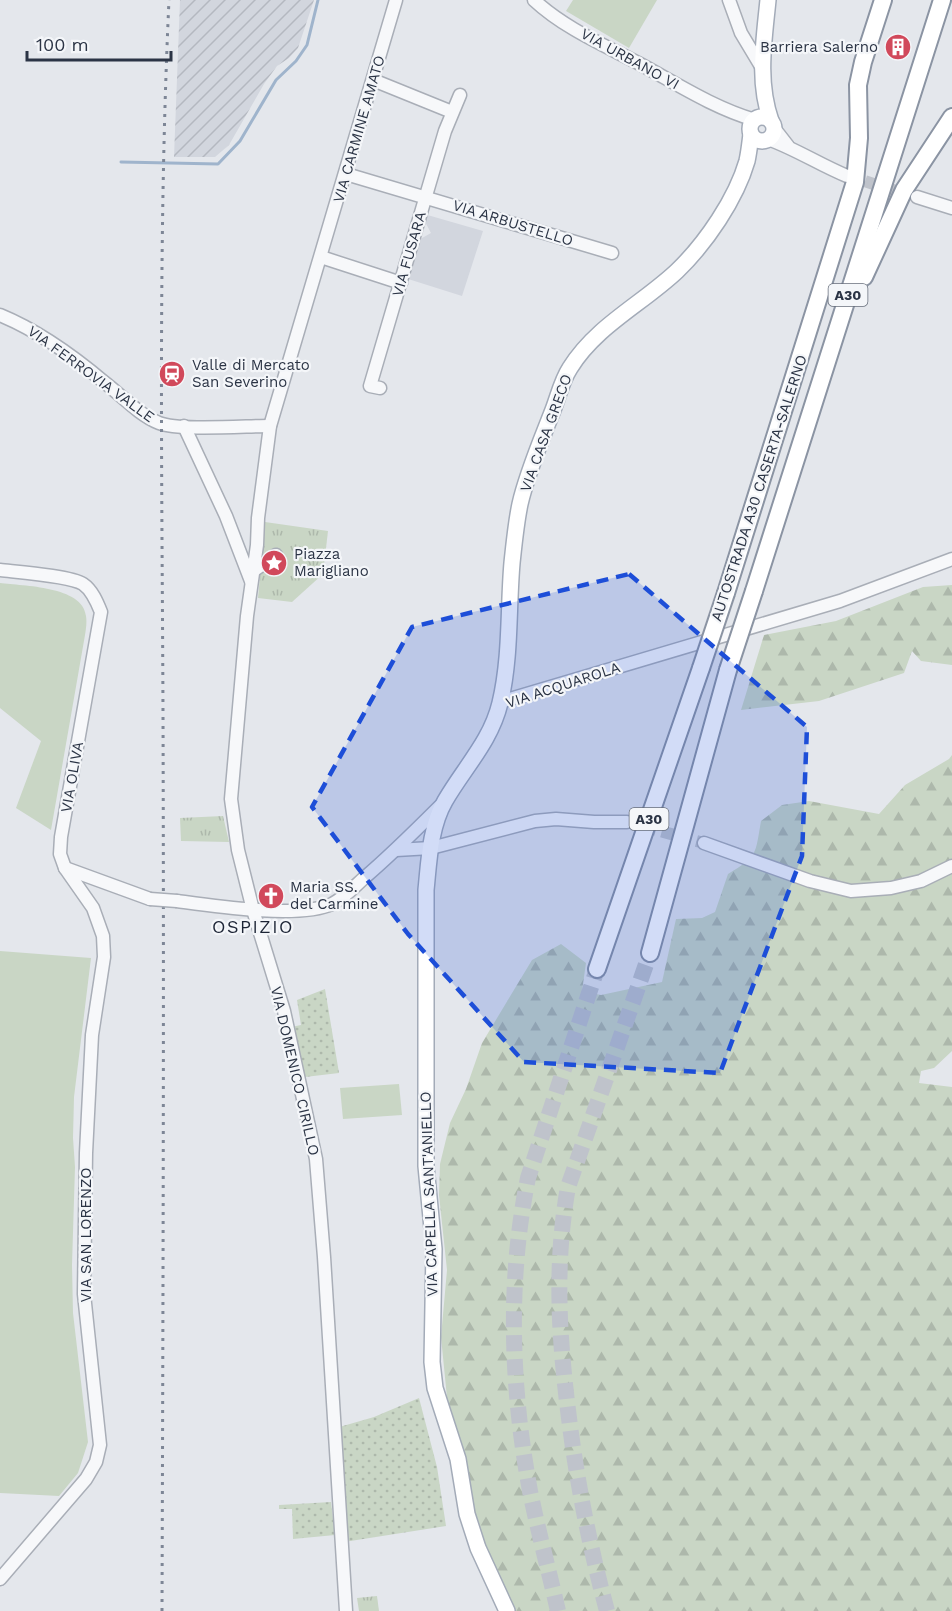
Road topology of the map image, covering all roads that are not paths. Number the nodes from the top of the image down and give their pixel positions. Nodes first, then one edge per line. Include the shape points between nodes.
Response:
1 (396, 0) edge
2 (534, 0) edge
3 (729, 0) edge
4 (768, 0) edge
5 (883, 0) edge
6 (942, 0) edge
7 (762, 68) junction
8 (373, 80) junction
9 (460, 95) dead end
10 (452, 112) junction
11 (952, 117) edge
12 (762, 127) junction
13 (345, 174) junction
14 (847, 176) tunnel mouth
15 (425, 197) junction
16 (917, 197) tunnel mouth
17 (952, 208) edge
18 (612, 253) dead end
19 (321, 257) junction
20 (401, 283) junction
21 (0, 315) edge
22 (824, 372) junction
23 (380, 388) dead end
24 (184, 426) junction
25 (270, 426) junction
26 (276, 555) dead end
27 (952, 559) edge
28 (0, 570) edge
29 (253, 576) junction
30 (500, 702) junction
31 (443, 803) junction
32 (627, 822) tunnel mouth
33 (704, 843) tunnel mouth
34 (431, 848) junction
35 (396, 850) junction
36 (952, 866) edge
37 (65, 868) junction
38 (253, 910) junction
39 (650, 953) tunnel mouth
40 (597, 969) tunnel mouth
41 (0, 1579) edge
42 (346, 1611) edge
43 (507, 1611) edge

1 - 8 street, VIA CARMINE AMATO
2 - 12 street, VIA URBANO VI via 549,14
3 - 7 street via 748,47
4 - 7 main road, VIA CASA GRECO
5 - 40 highway, AUTOSTRADA A30 CASERTA-SALERNO / A30, bridge via 858,85 855,182 726,593
6 - 22 highway, AUTOSTRADA A30 CASERTA-SALERNO / A30
7 - 12 main road, VIA CASA GRECO
8 - 10 street
8 - 13 street, VIA CARMINE AMATO
9 - 10 street, VIA FUSARA
10 - 15 street, VIA FUSARA
11 - 22 highway via 904,190
12 - 14 street via 788,147
12 - 30 main road, VIA CASA GRECO via 720,216 699,246 676,271 583,349 568,370 520,503
13 - 15 street, VIA ARBUSTELLO
13 - 19 street, VIA CARMINE AMATO
15 - 18 street, VIA ARBUSTELLO
15 - 20 street, VIA FUSARA
16 - 17 street
19 - 20 street
19 - 25 street, VIA DOMENICO CIRILLO
20 - 23 street, VIA FUSARA via 370,386
21 - 24 street, VIA FERROVIA VALLE via 38,332 144,414 160,423
22 - 39 highway, AUTOSTRADA A30 CASERTA-SALERNO / A30, bridge via 728,670
24 - 25 street, VIA FERROVIA VALLE
24 - 29 street
25 - 29 street, VIA DOMENICO CIRILLO
26 - 29 street
27 - 30 street, VIA ACQUAROLA via 840,601
28 - 37 street, VIA OLIVA via 82,584 101,612 61,837 60,854
29 - 38 street, VIA DOMENICO CIRILLO via 231,799 238,850
30 - 31 main road, VIA ACQUAROLA via 484,743
31 - 34 main road, VIA CAPELLA SANT'ANIELLO
31 - 35 street, VIA ACQUAROLA
32 - 34 street via 536,821
33 - 36 street via 810,881 851,891 921,881
34 - 35 street
34 - 43 main road, VIA CAPELLA SANT'ANIELLO via 426,890 426,1166 434,1249 432,1362 435,1388 458,1458 471,1526
35 - 38 street, VIA ACQUAROLA via 330,904 294,910
37 - 38 street, bridge via 150,899
37 - 41 street, VIA SAN LORENZO via 93,908 103,936 104,957 92,1035 84,1294 100,1445 86,1479
38 - 42 street, VIA DOMENICO CIRILLO via 284,1011 316,1159

